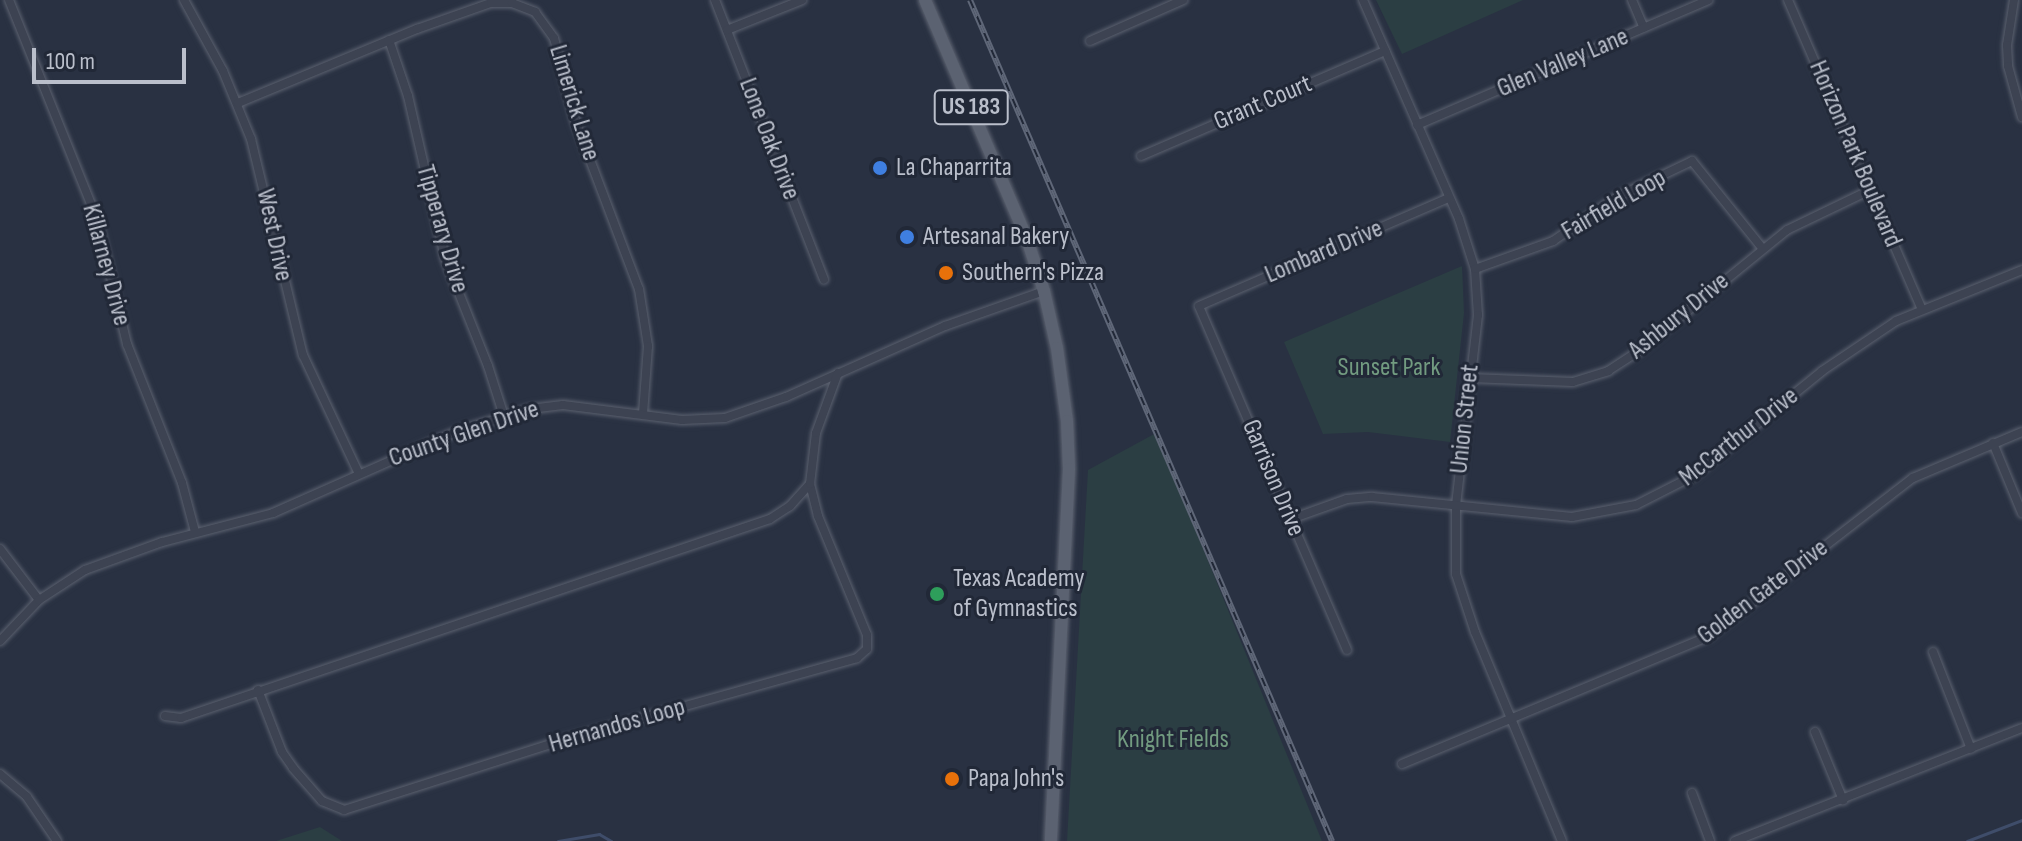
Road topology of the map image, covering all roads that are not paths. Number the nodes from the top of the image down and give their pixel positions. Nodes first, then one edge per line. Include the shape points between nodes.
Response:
1 (9, 0) edge
2 (184, 0) edge
3 (715, 0) edge
4 (802, 0) edge
5 (925, 0) edge
6 (1183, 0) edge
7 (1363, 0) edge
8 (1632, 0) edge
9 (1708, 0) edge
10 (1788, 0) edge
11 (2014, 0) edge
12 (1644, 28) junction
13 (727, 30) junction
14 (389, 40) junction
15 (1090, 41) dead end
16 (1385, 51) junction
17 (238, 103) junction
18 (2022, 117) edge
19 (1417, 125) junction
20 (1141, 156) dead end
21 (1870, 190) junction
22 (1449, 198) junction
23 (1763, 249) junction
24 (1475, 269) junction
25 (2022, 270) edge
26 (824, 279) dead end
27 (1044, 291) junction
28 (1199, 306) joint
29 (1921, 308) junction
30 (838, 372) junction
31 (1470, 378) junction
32 (643, 414) junction
33 (504, 416) junction
34 (2022, 432) edge
35 (1993, 443) junction
36 (358, 472) junction
37 (810, 484) junction
38 (1456, 505) junction
39 (2022, 513) edge
40 (1291, 519) junction
41 (195, 532) junction
42 (0, 549) edge
43 (39, 600) junction
44 (0, 641) edge
45 (1347, 650) dead end
46 (1933, 652) dead end
47 (258, 690) junction
48 (165, 716) dead end
49 (1511, 720) junction
50 (2022, 728) edge
51 (1815, 732) dead end
52 (1971, 749) junction
53 (1402, 764) dead end
54 (0, 774) edge
55 (1692, 793) dead end
56 (1843, 800) junction
57 (1561, 839) edge
58 (57, 841) edge
59 (1051, 841) edge
60 (1550, 841) edge
61 (1710, 841) edge
62 (1735, 841) edge

1 - 41 street, Killarney Drive via 97,219 127,344 173,459
2 - 17 street, West Drive
3 - 13 street, Lone Oak Drive
4 - 13 street
5 - 27 main road, US 183
6 - 15 street
7 - 16 street, Union Street
8 - 12 street
9 - 12 street, Glen Valley Lane
10 - 21 street, Horizon Park Boulevard
11 - 18 street via 2008,66
12 - 19 street, Glen Valley Lane
13 - 26 street, Lone Oak Drive
14 - 17 street, Limerick Lane
14 - 32 street, Limerick Lane via 503,2 524,6 549,27 575,120 639,289 648,346
14 - 33 street, Tipperary Drive via 408,96 445,258
16 - 19 street, Union Street
16 - 20 street, Grant Court
17 - 36 street, West Drive via 264,183 303,355
19 - 22 street, Union Street
21 - 23 street, Ashbury Drive via 1797,224
21 - 29 street, Horizon Park Boulevard
22 - 24 street, Union Street
22 - 28 street, Lombard Drive
23 - 24 street, Fairfield Loop via 1692,161 1619,196 1553,241
23 - 31 street, Ashbury Drive via 1608,371 1573,382
24 - 31 street, Union Street via 1478,315
25 - 29 street, McCarthur Drive
27 - 30 street, County Glen Drive
27 - 59 main road, US 183 via 1067,421 1069,469
28 - 40 street, Garrison Drive
29 - 38 street, McCarthur Drive via 1822,371 1693,476 1646,501 1572,517
30 - 32 street, County Glen Drive via 725,418 682,420
30 - 37 street, Hernandos Loop via 816,433
31 - 38 street, Union Street
32 - 33 street, County Glen Drive via 563,405
33 - 36 street, County Glen Drive
34 - 35 street, Golden Gate Drive
35 - 39 street
35 - 49 street, Golden Gate Drive via 1903,485 1709,636
36 - 41 street, County Glen Drive via 273,513
37 - 47 street via 790,506 759,524
37 - 47 street, Hernandos Loop via 867,635 867,649 857,658 567,739 344,810 322,801 293,768
38 - 40 street, McCarthur Drive via 1347,499
38 - 49 street, Union Street via 1456,574
40 - 45 street, Garrison Drive
41 - 43 street, County Glen Drive via 85,570
42 - 43 street
43 - 44 street, County Glen Drive
46 - 52 street
47 - 48 street via 181,718
49 - 53 street, Golden Gate Drive
49 - 57 street, Union Street
50 - 52 street
51 - 56 street
52 - 56 street
54 - 58 street via 27,797
55 - 61 street
56 - 62 street
57 - 60 street

